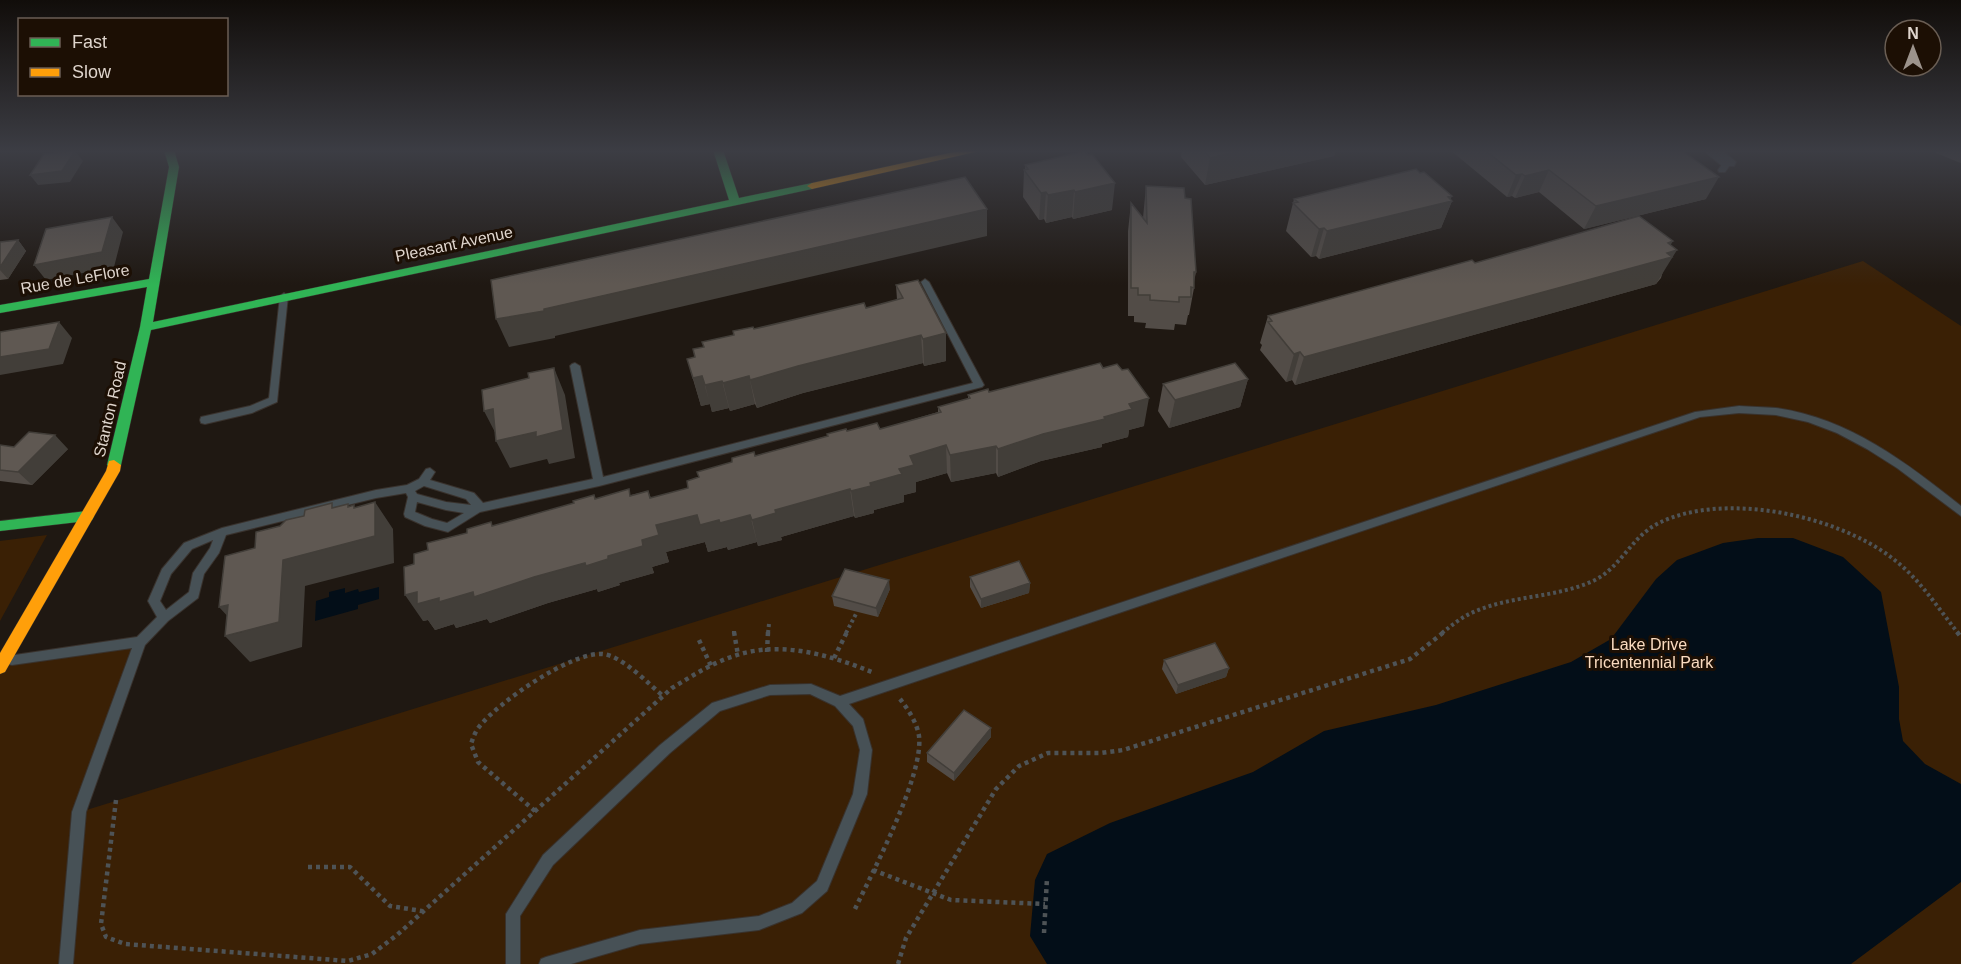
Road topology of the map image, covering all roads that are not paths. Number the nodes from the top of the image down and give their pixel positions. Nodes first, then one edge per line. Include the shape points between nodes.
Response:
1 (169, 195) edge
2 (733, 195) edge
3 (768, 195) edge
4 (735, 202) junction
5 (154, 282) junction
6 (925, 282) dead end
7 (284, 296) junction
8 (0, 309) edge
9 (146, 327) junction
10 (575, 366) dead end
11 (205, 420) dead end
12 (430, 472) dead end
13 (423, 482) junction
14 (599, 482) junction
15 (411, 493) junction
16 (481, 508) junction
17 (1961, 512) edge
18 (87, 516) junction
19 (0, 526) edge
20 (222, 532) junction
21 (164, 618) junction
22 (140, 642) junction
23 (2, 664) edge
24 (839, 702) junction
25 (66, 964) edge
26 (513, 964) edge
27 (546, 964) edge

1 - 5 street, Stanton Road
2 - 4 street
3 - 4 street, Pleasant Avenue
4 - 7 street, Pleasant Avenue
5 - 8 street, Rue de LeFlore
5 - 9 street, Stanton Road
6 - 14 lane via 979,385
7 - 9 street, Pleasant Avenue
7 - 11 lane via 274,400
9 - 18 street, Stanton Road via 113,471
10 - 14 lane
12 - 13 lane
13 - 15 lane
13 - 16 lane via 470,496
14 - 16 lane
15 - 16 lane via 462,510
15 - 16 lane via 410,514 448,528
15 - 20 lane via 376,494
17 - 24 lane via 1896,460 1833,427 1792,413 1753,408 1725,410 1687,418
18 - 19 street
18 - 23 street, Stanton Road
20 - 21 lane via 199,573 194,595
20 - 21 lane via 188,546 166,572 154,601
21 - 22 lane
22 - 23 lane
22 - 25 lane via 79,812
24 - 26 lane via 812,689 770,690 716,707 665,749 548,860 513,914
24 - 27 lane via 860,723 866,750 860,794 822,886 797,908 759,923 640,937

